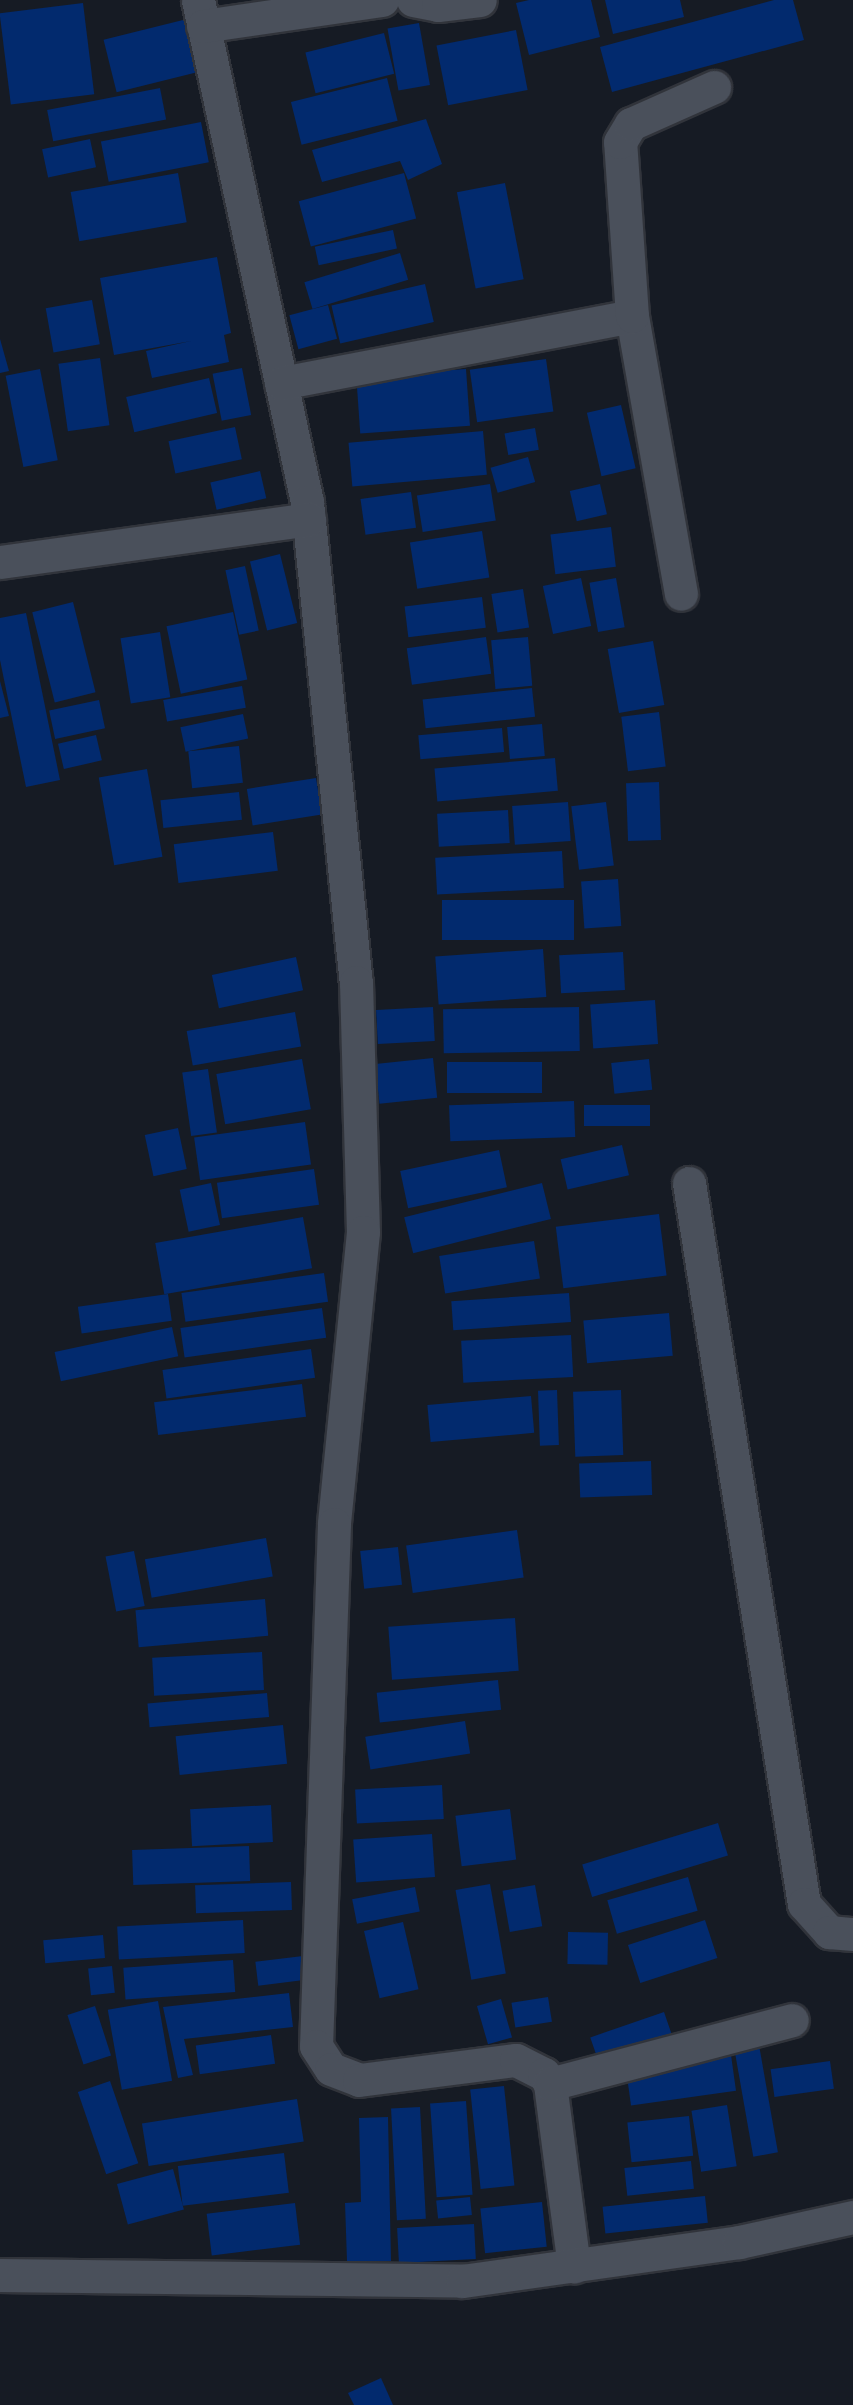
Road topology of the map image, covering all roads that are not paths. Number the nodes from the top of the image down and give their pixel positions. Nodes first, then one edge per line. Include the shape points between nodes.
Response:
1 (382, 0) edge
2 (412, 0) edge
3 (480, 0) edge
4 (201, 13) edge
5 (714, 87) dead end
6 (632, 316) junction
7 (281, 383) junction
8 (309, 519) junction
9 (0, 562) edge
10 (681, 594) dead end
11 (689, 1183) dead end
12 (853, 1934) edge
13 (792, 2020) dead end
14 (550, 2084) junction
15 (853, 2217) edge
16 (574, 2265) junction
17 (0, 2275) edge

1 - 4 street
2 - 3 street via 438,5
4 - 7 street
5 - 6 street via 631,124 620,142
6 - 7 street
6 - 10 street
7 - 8 street
8 - 9 street
8 - 14 street via 356,982 363,1232 334,1524 316,2046 331,2069 359,2080 516,2060 544,2074
11 - 12 street via 804,1904 829,1932
13 - 14 street
14 - 16 street
15 - 16 street via 739,2242
16 - 17 street via 462,2281

